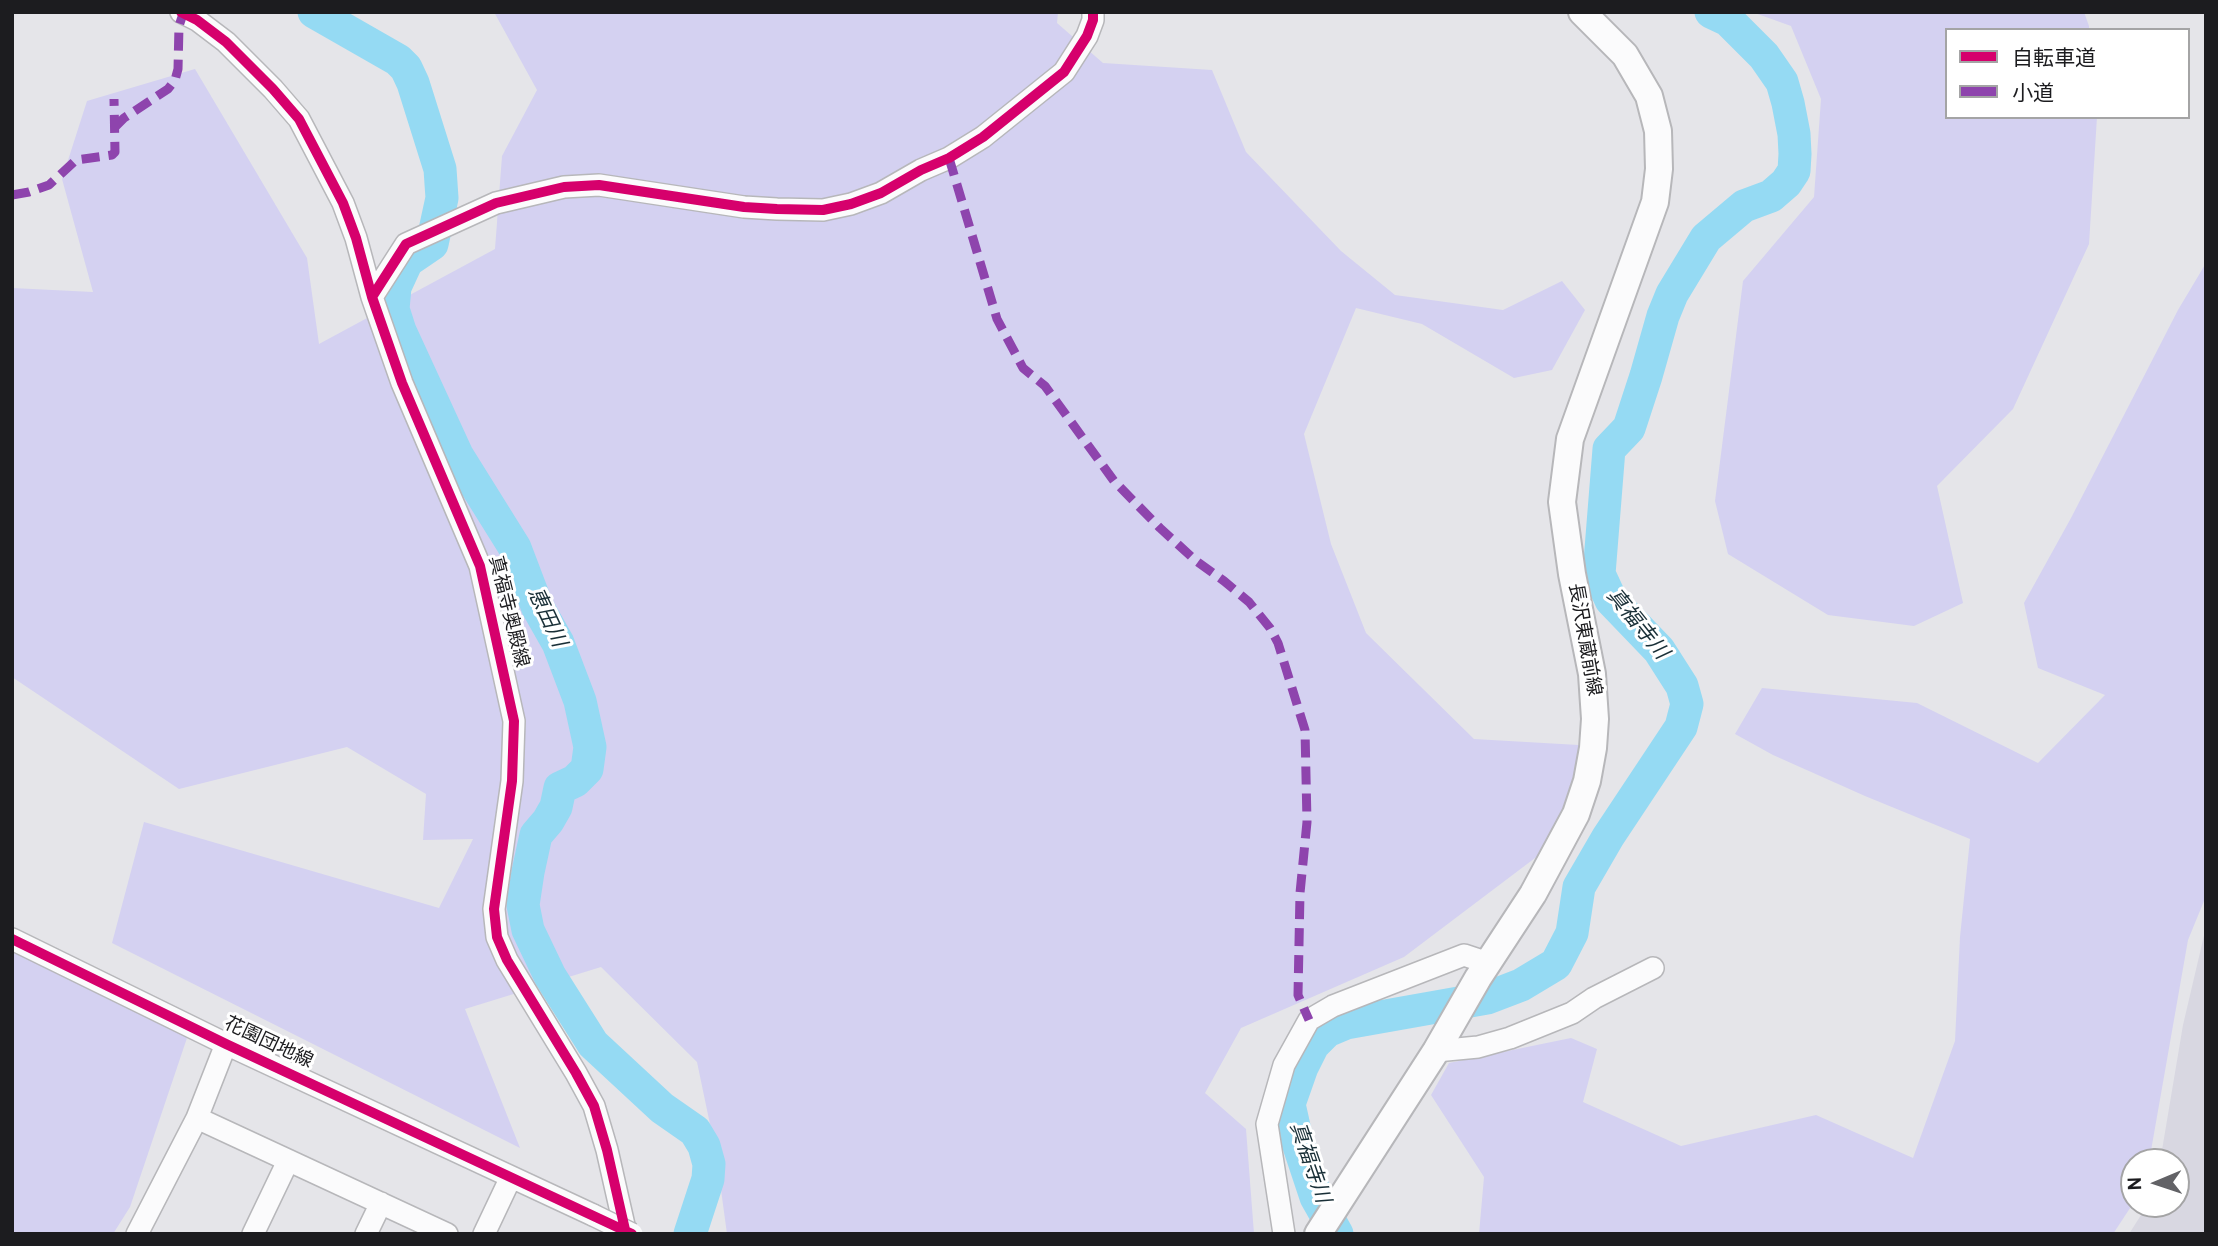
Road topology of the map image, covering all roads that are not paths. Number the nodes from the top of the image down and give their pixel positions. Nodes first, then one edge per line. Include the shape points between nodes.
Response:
1 (180, 12) edge
2 (1093, 12) edge
3 (1582, 12) edge
4 (372, 297) junction
5 (12, 939) edge
6 (1653, 968) dead end
7 (1483, 970) junction
8 (1440, 1043) junction
9 (226, 1044) junction
10 (197, 1118) junction
11 (288, 1161) junction
12 (511, 1177) junction
13 (381, 1203) junction
14 (137, 1234) edge
15 (253, 1234) edge
16 (366, 1234) edge
17 (447, 1234) edge
18 (485, 1234) edge
19 (626, 1234) edge
20 (632, 1234) edge
21 (1284, 1234) edge
22 (1318, 1234) edge

1 - 4 street, 真福寺奥殿線 via 226,43 299,119 343,203
2 - 4 street via 1087,36 1057,79 983,138 881,193 823,210 744,206 599,185 564,187 496,203 406,244
3 - 7 main road, 長沢東蔵前線 via 1625,55 1649,96 1658,131 1659,169 1655,202 1570,439 1562,502 1592,674 1595,719 1587,780 1561,845
4 - 19 street, 真福寺奥殿線 via 402,383 480,566 514,721 513,781 494,909 497,937 594,1107
5 - 9 street, 花園団地線
6 - 8 street via 1572,1013 1510,1038 1478,1047
7 - 8 main road, 長沢東蔵前線
7 - 21 street via 1464,955 1333,1006 1309,1020 1284,1065 1267,1124
8 - 22 main road, 長沢東蔵前線
9 - 10 street
9 - 12 street, 花園団地線
10 - 11 street
10 - 14 street
11 - 13 street
11 - 15 street
12 - 18 street
12 - 20 street, 花園団地線, bridge
13 - 16 street
13 - 17 street

